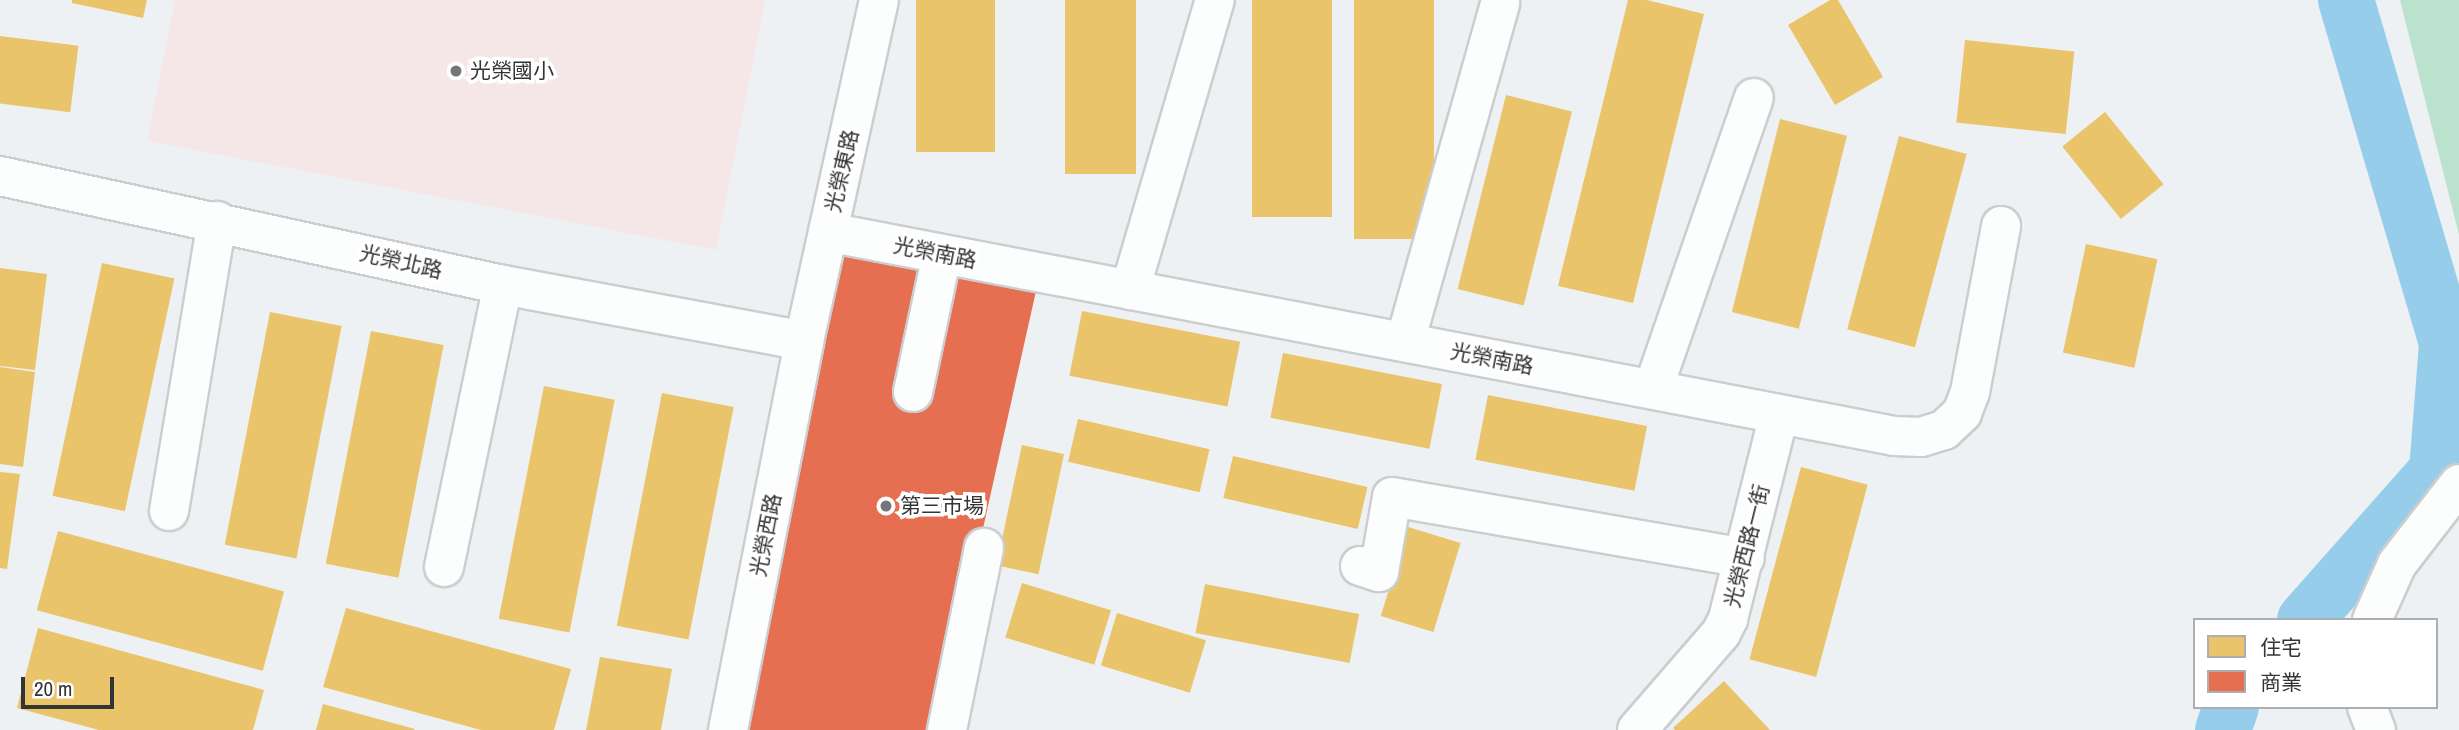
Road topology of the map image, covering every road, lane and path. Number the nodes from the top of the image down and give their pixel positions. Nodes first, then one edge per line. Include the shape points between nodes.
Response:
1 (879, 0) edge
2 (1215, 0) edge
3 (1500, 3) dead end
4 (1754, 98) dead end
5 (0, 176) edge
6 (217, 221) junction
7 (2001, 226) dead end
8 (828, 232) junction
9 (942, 254) junction
10 (503, 285) junction
11 (1130, 290) junction
12 (804, 341) junction
13 (1405, 342) junction
14 (1653, 389) junction
15 (913, 392) dead end
16 (1779, 414) junction
17 (2459, 484) edge
18 (169, 510) dead end
19 (984, 548) dead end
20 (1745, 558) junction
21 (1360, 566) dead end
22 (444, 567) dead end
23 (2373, 618) edge
24 (2368, 709) edge
25 (728, 730) edge
26 (947, 730) edge
27 (1637, 730) edge
28 (2375, 730) edge

1 - 8 street, 光榮東路
2 - 11 street
3 - 13 street
4 - 14 street
5 - 6 street, 光榮北路
6 - 10 street, 光榮北路
6 - 18 street
7 - 16 street, 光榮南路 via 1970,392 1962,413 1944,430 1921,437 1894,436
8 - 9 street, 光榮南路
8 - 12 street, 光榮東路
9 - 11 street, 光榮南路
9 - 15 street
10 - 12 street, 光榮北路
10 - 22 street
11 - 13 street, 光榮南路
12 - 25 street, 光榮西路
13 - 14 street, 光榮南路
14 - 16 street, 光榮南路
16 - 20 street, 光榮西路一街
17 - 23 street via 2397,564
19 - 26 street
20 - 21 street via 1392,498 1379,572
20 - 27 street, 光榮西路一街 via 1733,607 1720,633
24 - 28 street

